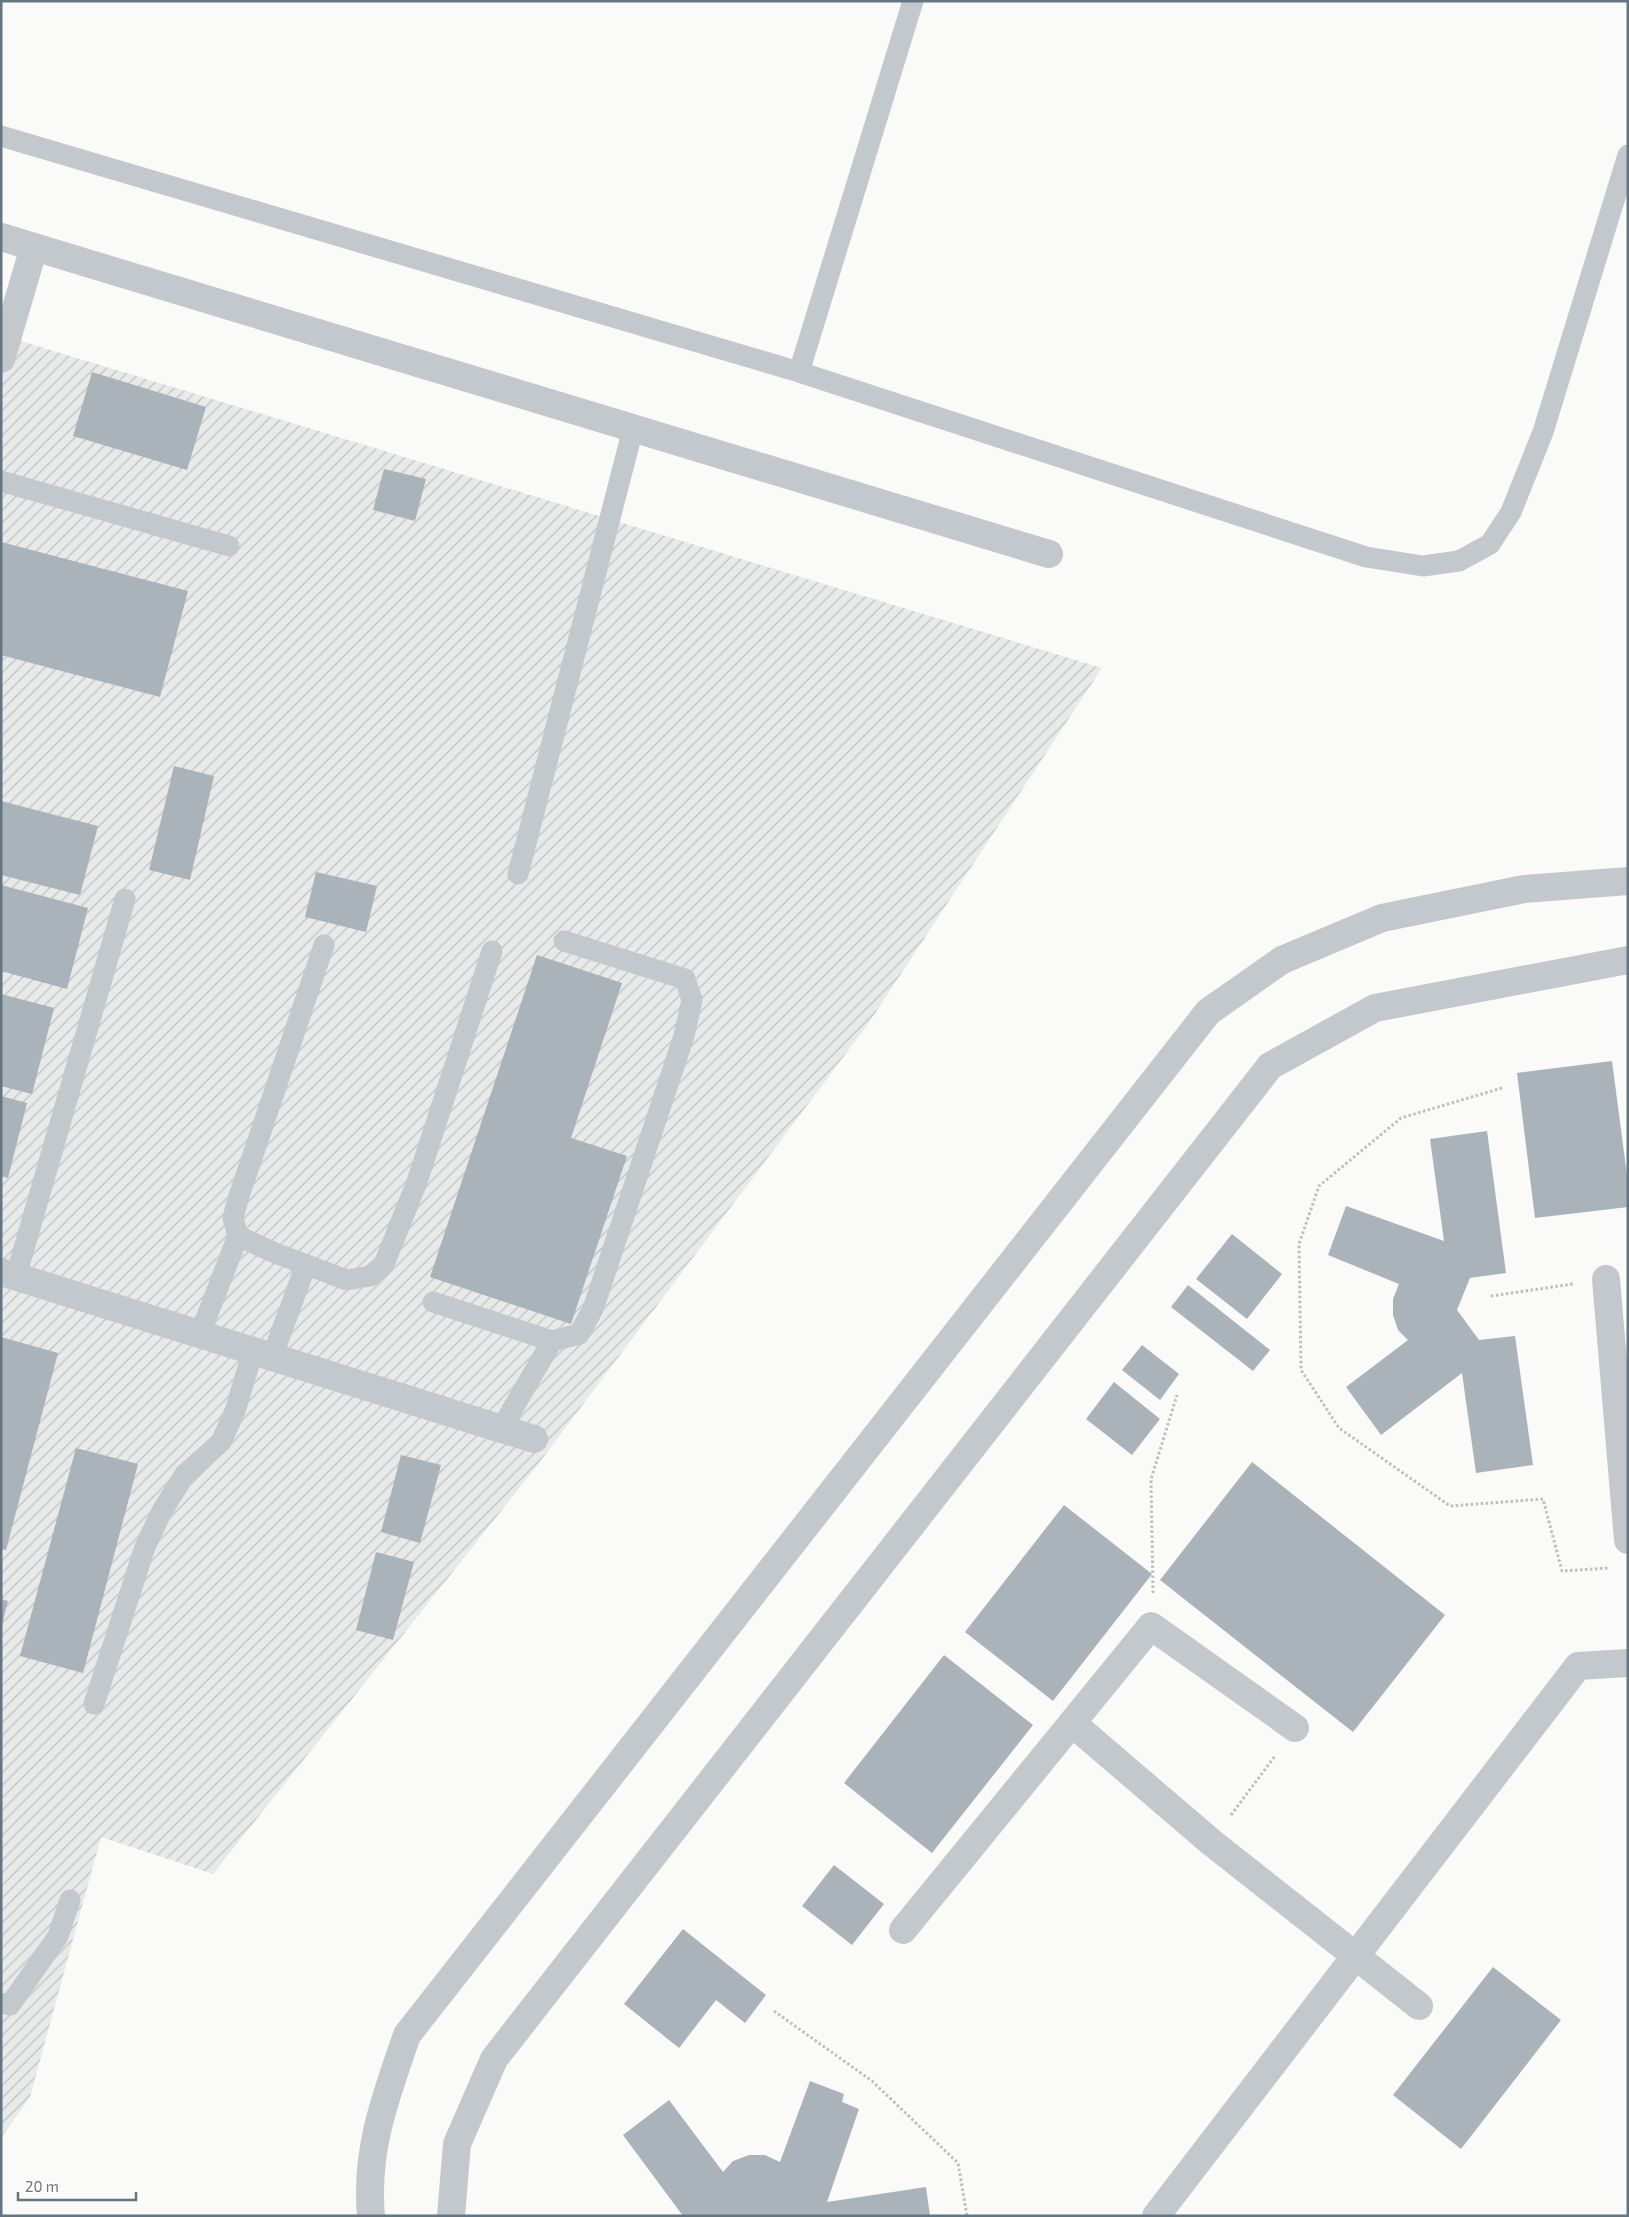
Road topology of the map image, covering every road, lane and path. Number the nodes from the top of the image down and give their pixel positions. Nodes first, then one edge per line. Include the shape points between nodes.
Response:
1 (913, 1) edge
2 (1, 136) edge
3 (1628, 155) edge
4 (1, 237) edge
5 (34, 247) junction
6 (1, 359) edge
7 (799, 372) junction
8 (634, 429) junction
9 (1, 481) edge
10 (229, 546) dead end
11 (1049, 554) dead end
12 (518, 874) dead end
13 (1628, 881) edge
14 (125, 899) dead end
15 (564, 941) dead end
16 (324, 944) dead end
17 (492, 951) dead end
18 (1628, 960) edge
19 (1502, 1088) dead end
20 (238, 1236) junction
21 (306, 1265) junction
22 (9, 1274) edge
23 (1606, 1279) joint
24 (1491, 1296) dead end
25 (432, 1302) dead end
26 (200, 1334) junction
27 (552, 1341) junction
28 (263, 1354) junction
29 (1177, 1395) dead end
30 (501, 1429) junction
31 (534, 1439) dead end
32 (1628, 1540) edge
33 (1618, 1568) dead end
34 (1151, 1626) junction
35 (1628, 1663) edge
36 (94, 1704) dead end
37 (1072, 1723) junction
38 (1295, 1728) joint
39 (1212, 1842) junction
40 (70, 1900) dead end
41 (903, 1930) dead end
42 (1356, 1956) junction
43 (1, 2003) edge
44 (1419, 2006) dead end
45 (774, 2011) dead end
46 (371, 2216) edge
47 (451, 2216) edge
48 (967, 2216) edge
49 (1156, 2216) edge

1 - 7 lane
2 - 7 lane
3 - 7 lane via 1543,432 1511,512 1490,544 1459,560 1423,566 1366,557
4 - 5 street
5 - 6 street
5 - 8 street
8 - 11 street
8 - 12 lane
9 - 10 lane
13 - 46 street via 1524,889 1382,918 1282,960 1208,1012 407,2035 377,2122 369,2190
14 - 22 lane
15 - 27 lane via 685,979 692,1000 684,1036 594,1309 579,1334
16 - 20 lane via 238,1199 234,1218
17 - 21 lane via 417,1182 384,1264 370,1276 347,1280
18 - 47 street via 1375,1008 1270,1066 494,2059 457,2144
19 - 33 path via 1401,1118 1319,1186 1299,1244 1301,1370 1339,1428 1450,1506 1543,1499 1562,1571
20 - 21 lane
20 - 26 lane
21 - 28 lane
22 - 26 street
23 - 24 path
23 - 32 street
25 - 27 lane
26 - 28 street
27 - 30 lane
28 - 30 street
28 - 36 lane via 221,1442 185,1474 145,1547
29 - 34 path via 1152,1479 1154,1573
30 - 31 street
34 - 37 street
34 - 38 street
35 - 42 street via 1578,1666
37 - 39 street
37 - 41 street
38 - 39 path
39 - 42 street
40 - 43 lane via 58,1936 10,2005
42 - 44 street
42 - 49 street
45 - 48 path via 872,2081 958,2163

